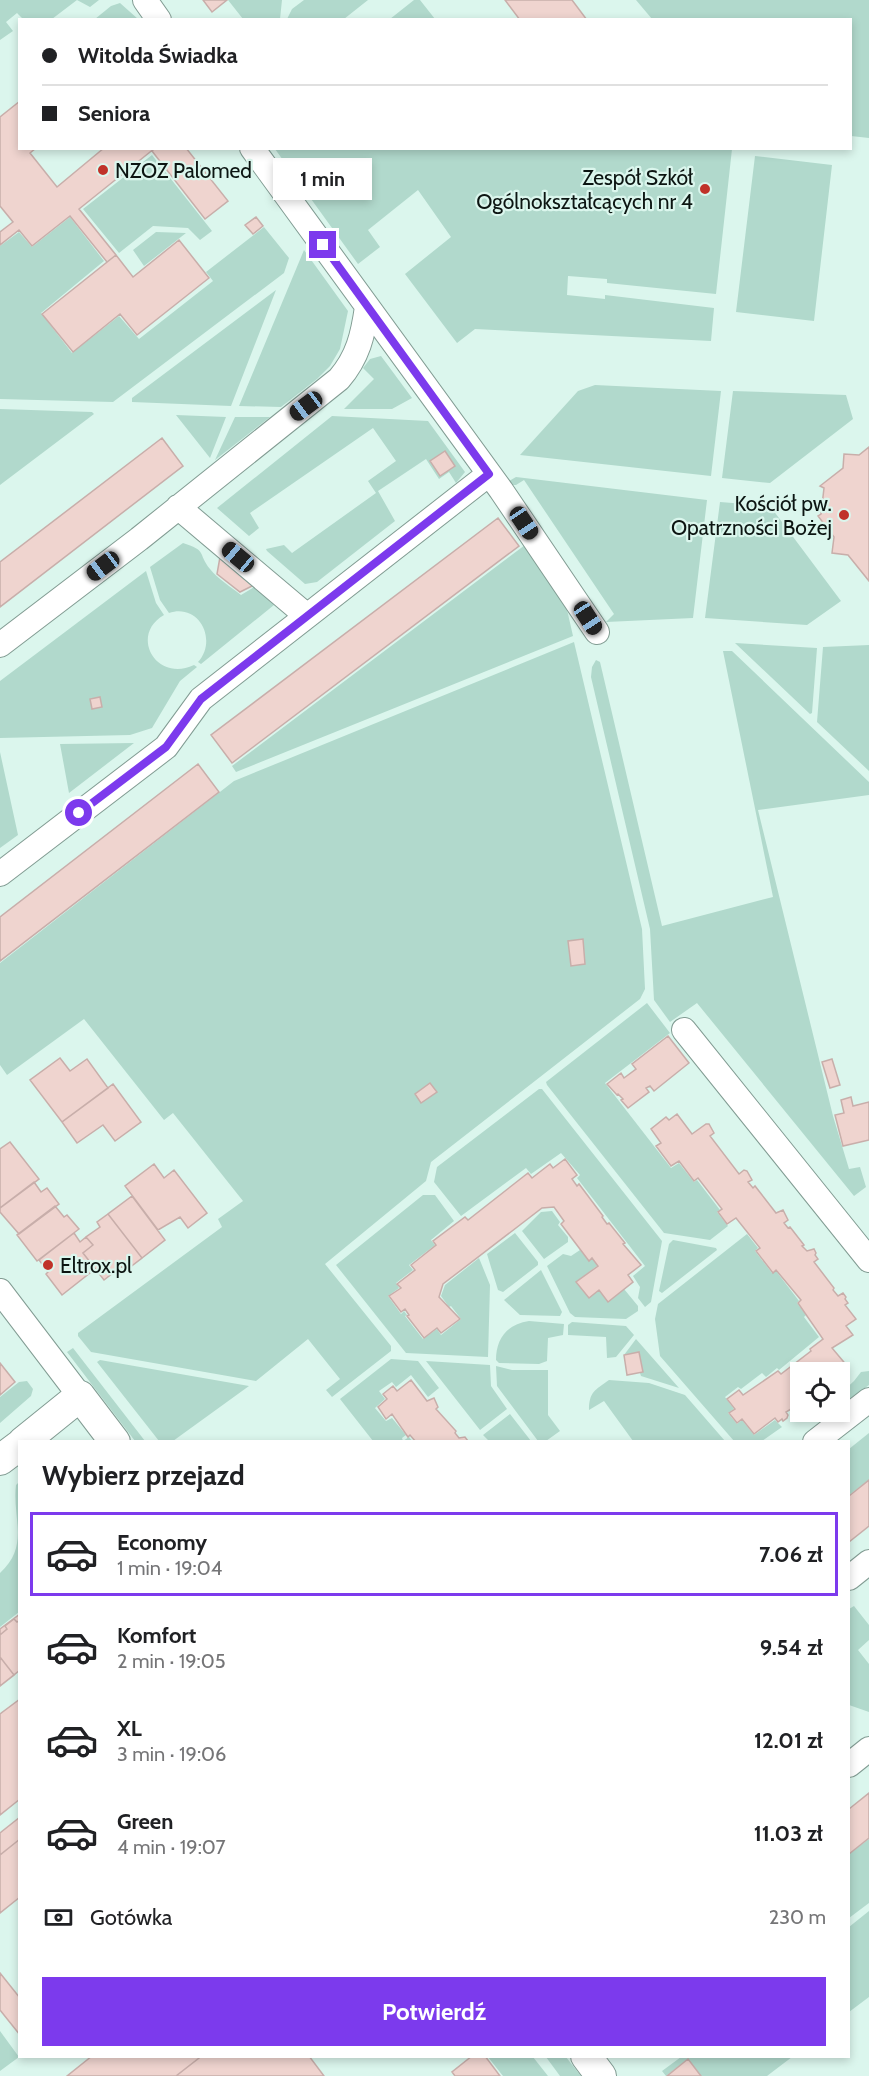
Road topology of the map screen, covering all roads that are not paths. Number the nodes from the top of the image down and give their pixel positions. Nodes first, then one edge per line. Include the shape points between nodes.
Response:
1 (145, 0) edge
2 (158, 18) edge
3 (253, 150) edge
4 (367, 307) junction
5 (489, 474) junction
6 (178, 507) junction
7 (308, 616) junction
8 (597, 632) dead end
9 (0, 645) edge
10 (0, 873) edge
11 (684, 1030) dead end
12 (869, 1260) edge
13 (0, 1291) edge
14 (80, 1396) junction
15 (869, 1401) edge
16 (25, 1440) edge
17 (113, 1440) edge
18 (817, 1440) edge
19 (18, 1446) edge
20 (0, 1460) edge
21 (869, 1563) edge
22 (850, 1577) edge
23 (869, 1749) edge
24 (850, 1764) edge
25 (588, 2058) edge
26 (601, 2076) edge

1 - 2 street
3 - 4 street
4 - 5 street
4 - 6 street via 358,350 339,379
5 - 7 street
5 - 8 street
6 - 7 street
6 - 9 street
7 - 10 street via 201,699 166,747
11 - 12 street
13 - 14 street
14 - 16 street
14 - 17 street
15 - 18 street
19 - 20 street
21 - 22 street
23 - 24 street
25 - 26 street

